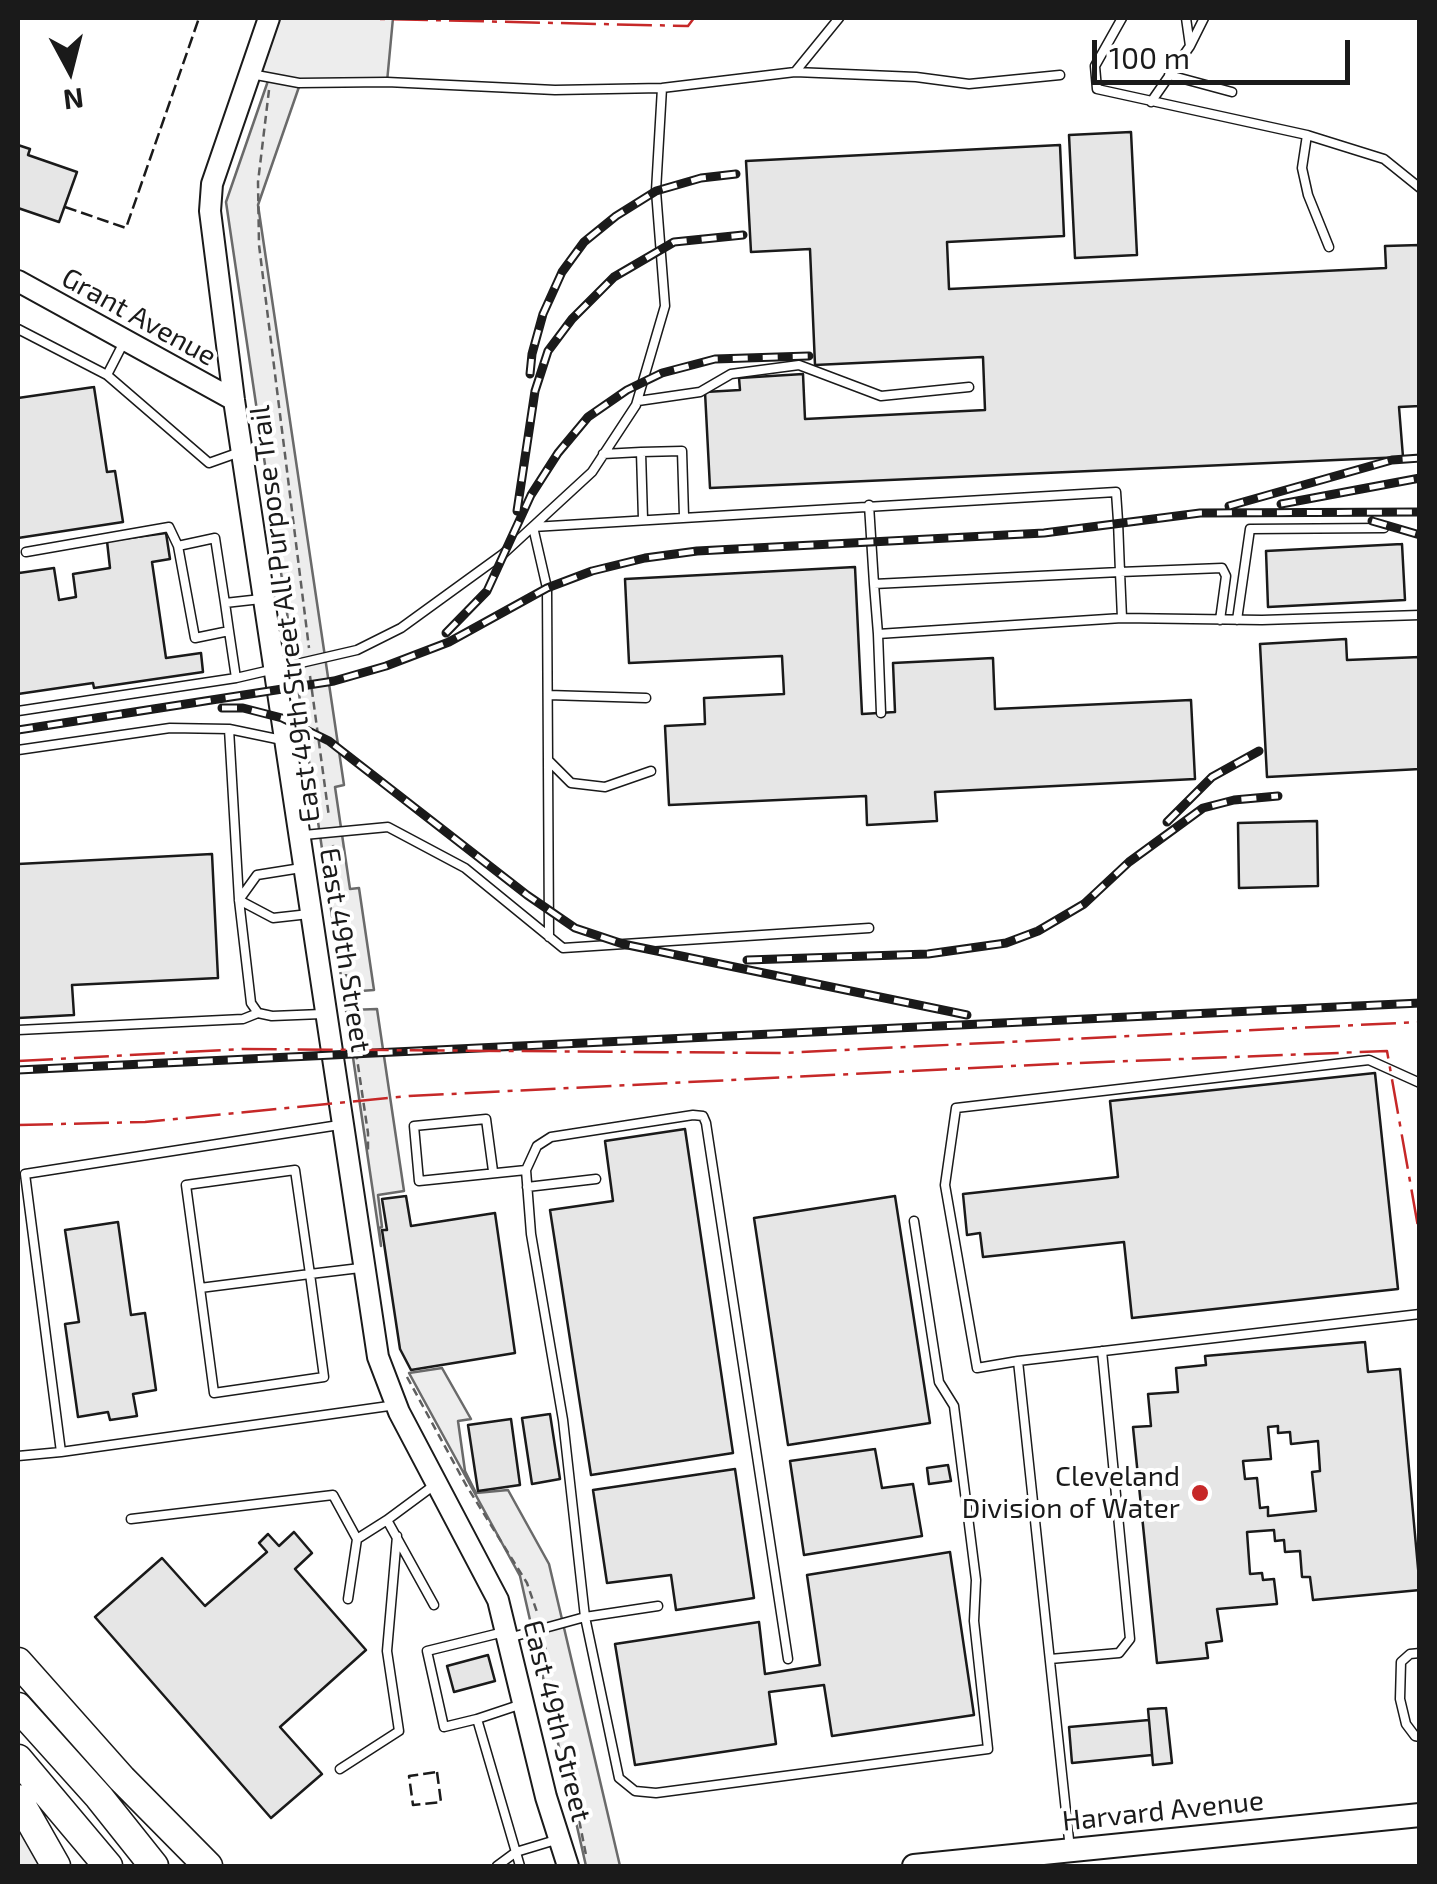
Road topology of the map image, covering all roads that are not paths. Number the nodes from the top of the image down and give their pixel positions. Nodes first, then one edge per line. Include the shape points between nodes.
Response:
1 (269, 18) edge
2 (840, 18) edge
3 (1122, 18) edge
4 (1186, 18) edge
5 (1204, 18) edge
6 (1190, 46) junction
7 (795, 72) junction
8 (252, 74) junction
9 (1060, 74) dead end
10 (1169, 75) junction
11 (662, 88) junction
12 (1232, 92) dead end
13 (1151, 102) junction
14 (1307, 135) junction
15 (1420, 188) edge
16 (1329, 247) dead end
17 (18, 281) edge
18 (18, 329) edge
19 (125, 340) junction
20 (108, 375) junction
21 (968, 387) dead end
22 (234, 400) junction
23 (638, 401) junction
24 (242, 452) junction
25 (640, 452) junction
26 (603, 454) junction
27 (869, 505) junction
28 (684, 516) junction
29 (643, 519) junction
30 (533, 527) junction
31 (1384, 528) dead end
32 (178, 546) junction
33 (26, 552) dead end
34 (1120, 572) junction
35 (874, 584) junction
36 (265, 598) junction
37 (225, 603) junction
38 (1420, 616) edge
39 (1122, 618) junction
40 (1220, 620) junction
41 (1236, 620) junction
42 (229, 632) junction
43 (878, 634) junction
44 (276, 669) junction
45 (236, 678) junction
46 (548, 695) junction
47 (646, 698) dead end
48 (18, 712) edge
49 (881, 713) dead end
50 (229, 728) junction
51 (286, 741) junction
52 (18, 750) edge
53 (549, 761) junction
54 (651, 772) dead end
55 (300, 836) junction
56 (304, 868) junction
57 (239, 900) junction
58 (311, 914) junction
59 (869, 928) dead end
60 (550, 937) junction
61 (258, 1013) junction
62 (327, 1014) junction
63 (18, 1030) edge
64 (1420, 1083) edge
65 (344, 1125) junction
66 (526, 1170) junction
67 (493, 1171) junction
68 (21, 1174) edge
69 (596, 1178) dead end
70 (526, 1187) junction
71 (914, 1221) dead end
72 (365, 1268) junction
73 (310, 1274) junction
74 (200, 1288) junction
75 (1420, 1314) edge
76 (1102, 1351) junction
77 (1018, 1361) junction
78 (397, 1405) junction
79 (61, 1452) junction
80 (18, 1456) edge
81 (436, 1483) junction
82 (131, 1519) dead end
83 (387, 1520) junction
84 (397, 1536) junction
85 (357, 1539) junction
86 (348, 1599) dead end
87 (434, 1606) dead end
88 (658, 1606) dead end
89 (586, 1617) junction
90 (506, 1635) junction
91 (1420, 1653) edge
92 (788, 1659) dead end
93 (1050, 1659) junction
94 (18, 1662) edge
95 (523, 1704) junction
96 (18, 1707) edge
97 (477, 1719) junction
98 (1420, 1736) edge
99 (18, 1759) edge
100 (340, 1769) dead end
101 (18, 1799) edge
102 (1420, 1815) edge
103 (559, 1840) junction
104 (1070, 1850) junction
105 (516, 1852) junction
106 (56, 1866) edge
107 (108, 1866) edge
108 (154, 1866) edge
109 (208, 1866) edge
110 (497, 1866) edge
111 (520, 1866) edge
112 (568, 1866) edge
113 (914, 1866) edge

1 - 8 street, East 49th Street
2 - 7 lane
3 - 13 lane via 1095,66 1097,89
4 - 6 lane
5 - 6 lane
6 - 10 lane
7 - 9 lane via 969,84
7 - 11 lane
8 - 11 lane via 300,83
8 - 22 street, East 49th Street via 212,184 210,211
10 - 12 lane
10 - 13 lane
11 - 23 lane via 656,191 665,306
13 - 14 lane
14 - 15 lane via 1384,159
14 - 16 lane via 1302,168
17 - 19 street, Grant Avenue
18 - 20 lane
19 - 20 lane
19 - 22 street, Grant Avenue
20 - 24 lane via 209,463
21 - 23 lane via 881,396 800,365 731,374 700,392
22 - 24 street, East 49th Street
23 - 26 lane
24 - 36 street, East 49th Street
25 - 26 lane
25 - 28 lane via 682,451
25 - 29 lane
26 - 30 lane
27 - 28 lane
27 - 34 lane via 1116,492
27 - 35 lane
28 - 29 lane
29 - 30 lane
30 - 44 lane via 401,628 357,650
30 - 46 lane via 547,588
31 - 41 lane via 1250,530
32 - 33 lane via 170,527
32 - 37 lane via 214,538
32 - 42 lane via 195,638
34 - 35 lane
34 - 39 lane
34 - 40 lane via 1222,568
35 - 43 lane
36 - 37 lane
36 - 44 street, East 49th Street
37 - 42 lane
38 - 41 lane
39 - 40 lane
39 - 43 lane
40 - 41 lane
42 - 45 lane
43 - 49 lane
44 - 45 lane
44 - 51 street, East 49th Street
45 - 48 lane
46 - 47 lane
46 - 53 lane
50 - 51 lane
50 - 52 lane via 170,728
50 - 57 lane
51 - 55 street, East 49th Street
53 - 54 lane via 571,783 605,788
53 - 60 lane
55 - 56 street, East 49th Street
55 - 60 lane via 388,827 466,868
56 - 57 lane via 257,876
56 - 58 street, East 49th Street
57 - 58 lane via 273,918
57 - 61 lane via 251,1002
58 - 62 street, East 49th Street
59 - 60 lane via 563,948
61 - 62 lane
61 - 63 lane
62 - 65 street, East 49th Street
64 - 77 lane via 1369,1060 956,1108 945,1185 977,1368
65 - 68 lane
65 - 72 street, East 49th Street
66 - 67 lane
66 - 70 lane
66 - 92 lane via 536,1146 552,1137 693,1115 706,1123
67 - 67 lane via 420,1181 414,1126 486,1119
68 - 79 lane
69 - 70 lane
70 - 89 lane
71 - 89 lane via 938,1382 954,1406 988,1748 656,1793 635,1790 619,1778
72 - 73 lane
72 - 78 street, East 49th Street via 378,1357
73 - 74 lane
73 - 74 lane via 295,1170 186,1185
73 - 74 lane via 324,1377 214,1394
75 - 76 lane
76 - 77 lane
76 - 93 lane via 1130,1640 1119,1653
77 - 93 lane
78 - 79 lane
78 - 81 street, East 49th Street
79 - 80 lane
81 - 83 lane
81 - 90 street, East 49th Street via 498,1600
82 - 85 lane via 333,1495
83 - 84 lane
83 - 85 lane
84 - 87 lane
84 - 100 lane via 386,1650 399,1731
85 - 86 lane
88 - 89 lane
89 - 90 lane
90 - 95 street, East 49th Street
90 - 97 lane via 427,1651 444,1726
91 - 98 lane via 1401,1662 1400,1698 1406,1724
93 - 104 lane
94 - 109 highway
95 - 97 lane
95 - 103 street, East 49th Street
96 - 108 highway
97 - 105 lane
99 - 107 highway
101 - 106 highway
102 - 104 main road, Harvard Avenue
103 - 105 lane
103 - 112 street, East 49th Street
104 - 113 main road, Harvard Avenue
105 - 110 lane
105 - 111 lane

